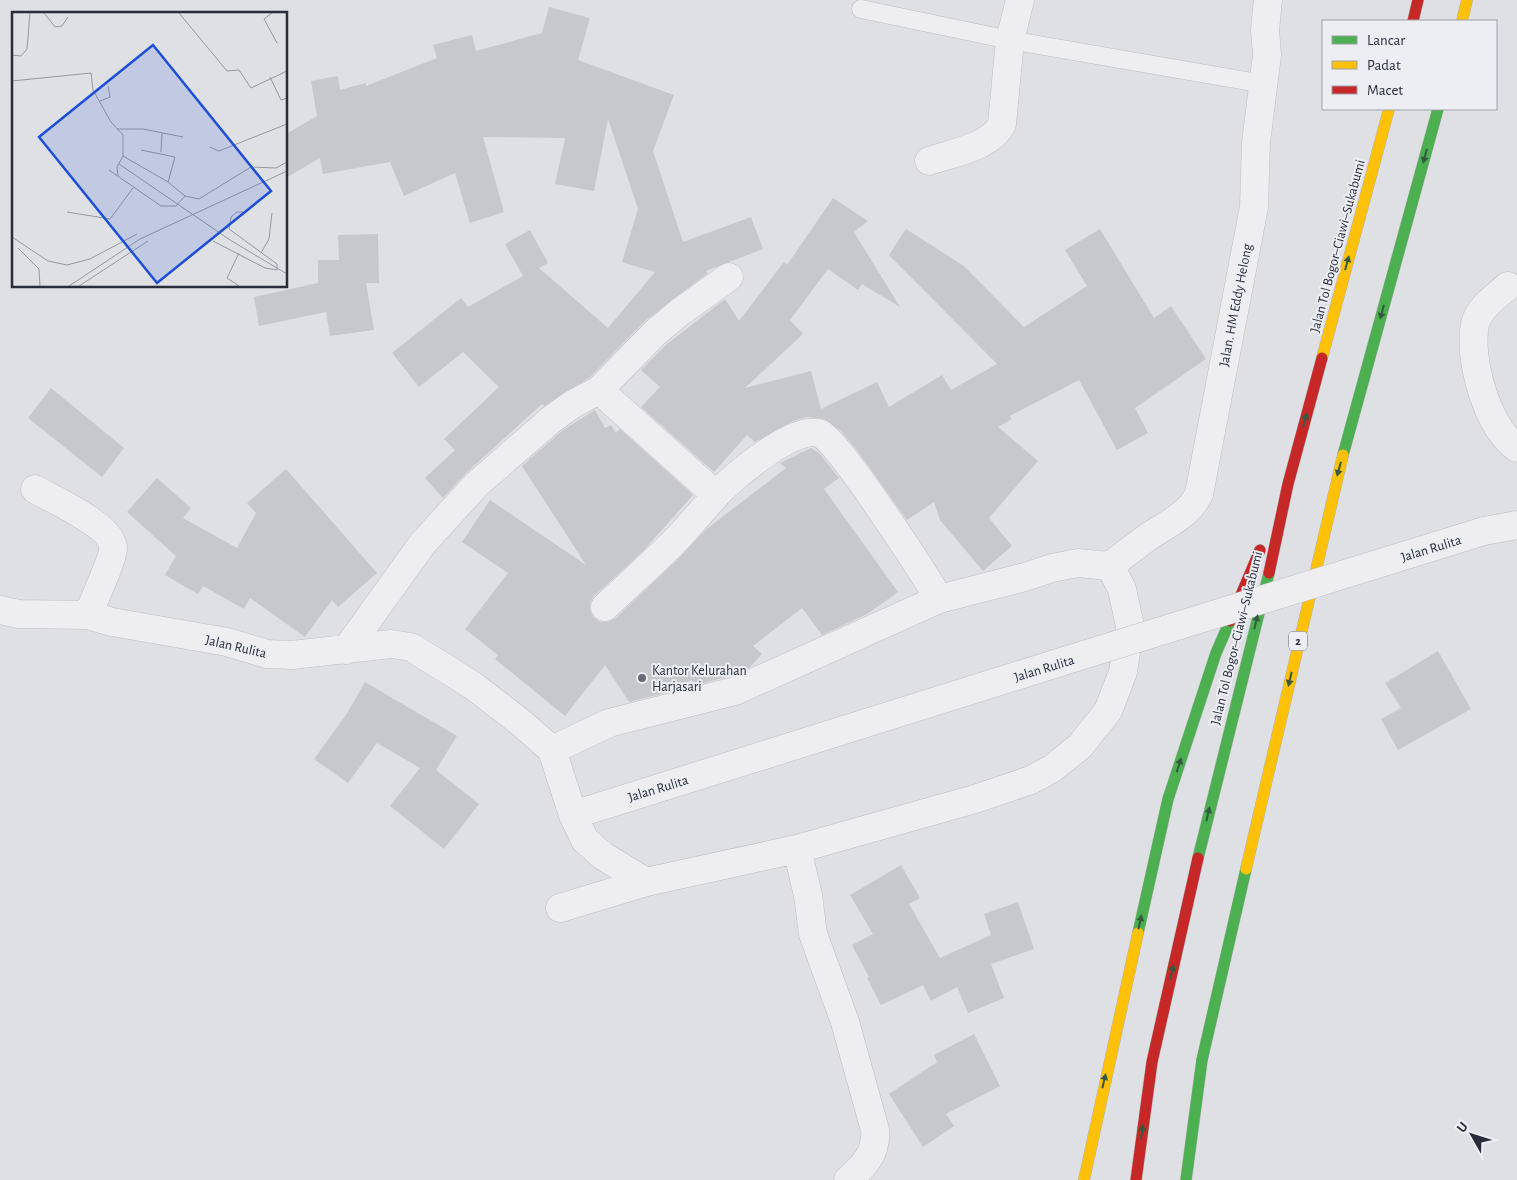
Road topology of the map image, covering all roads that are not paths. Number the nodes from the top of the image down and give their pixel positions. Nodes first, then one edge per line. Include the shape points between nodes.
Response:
1 (1020, 0) edge
2 (1268, 0) edge
3 (1418, 0) edge
4 (1467, 0) edge
5 (861, 9) dead end
6 (1413, 20) edge
7 (1462, 20) edge
8 (1010, 40) junction
9 (1264, 84) junction
10 (1389, 110) edge
11 (1438, 110) edge
12 (929, 161) dead end
13 (729, 277) dead end
14 (1508, 286) dead end
15 (600, 390) junction
16 (1517, 448) edge
17 (1288, 484) junction
18 (35, 489) dead end
19 (716, 495) junction
20 (1517, 525) edge
21 (1110, 566) junction
22 (940, 599) junction
23 (605, 607) dead end
24 (0, 610) edge
25 (88, 615) junction
26 (346, 650) junction
27 (552, 750) junction
28 (573, 815) junction
29 (797, 849) junction
30 (646, 882) junction
31 (560, 908) dead end
32 (848, 1180) edge
33 (1084, 1180) edge
34 (1136, 1180) edge
35 (1186, 1180) edge

1 - 8 street
2 - 9 street, Jalan. HM Eddy Helong
3 - 6 highway
4 - 7 highway
5 - 8 lane
8 - 9 lane
8 - 12 street via 1002,124 998,133
9 - 21 street, Jalan. HM Eddy Helong via 1256,142 1254,207 1199,494 1184,513
17 -> 10 highway, Jalan Tol Bogor–Ciawi–Sukabumi
11 -> 35 highway, 2 via 1335,483 1202,1060
13 - 15 street via 656,332
14 - 16 street via 1486,304 1476,322 1474,347 1488,407 1498,428
15 - 19 street
15 - 26 street via 573,404 518,446 450,512 423,543
33 -> 17 highway via 1168,799 1216,653
34 -> 17 highway, Jalan Tol Bogor–Ciawi–Sukabumi via 1152,1062
18 - 25 street via 98,525 110,537 113,549
19 - 22 street via 770,451 797,436 820,433 849,464
19 - 23 street via 674,543
20 - 28 street, Jalan Rulita, bridge via 1484,532 1064,661
21 - 22 street via 1078,563 1052,568
21 - 29 street via 1122,589 1129,616 1123,672 1108,711 1080,746 1053,768 1031,780
22 - 27 street via 735,691 609,723
24 - 25 street, Jalan Rulita via 19,614
25 - 26 street, Jalan Rulita via 228,642 267,654
26 - 27 street, Jalan Rulita via 391,644 411,647 472,685
27 - 28 street
28 - 30 street via 585,840 603,856
29 - 30 street
29 - 32 street via 813,934 845,1022 875,1130 872,1153
30 - 31 street

